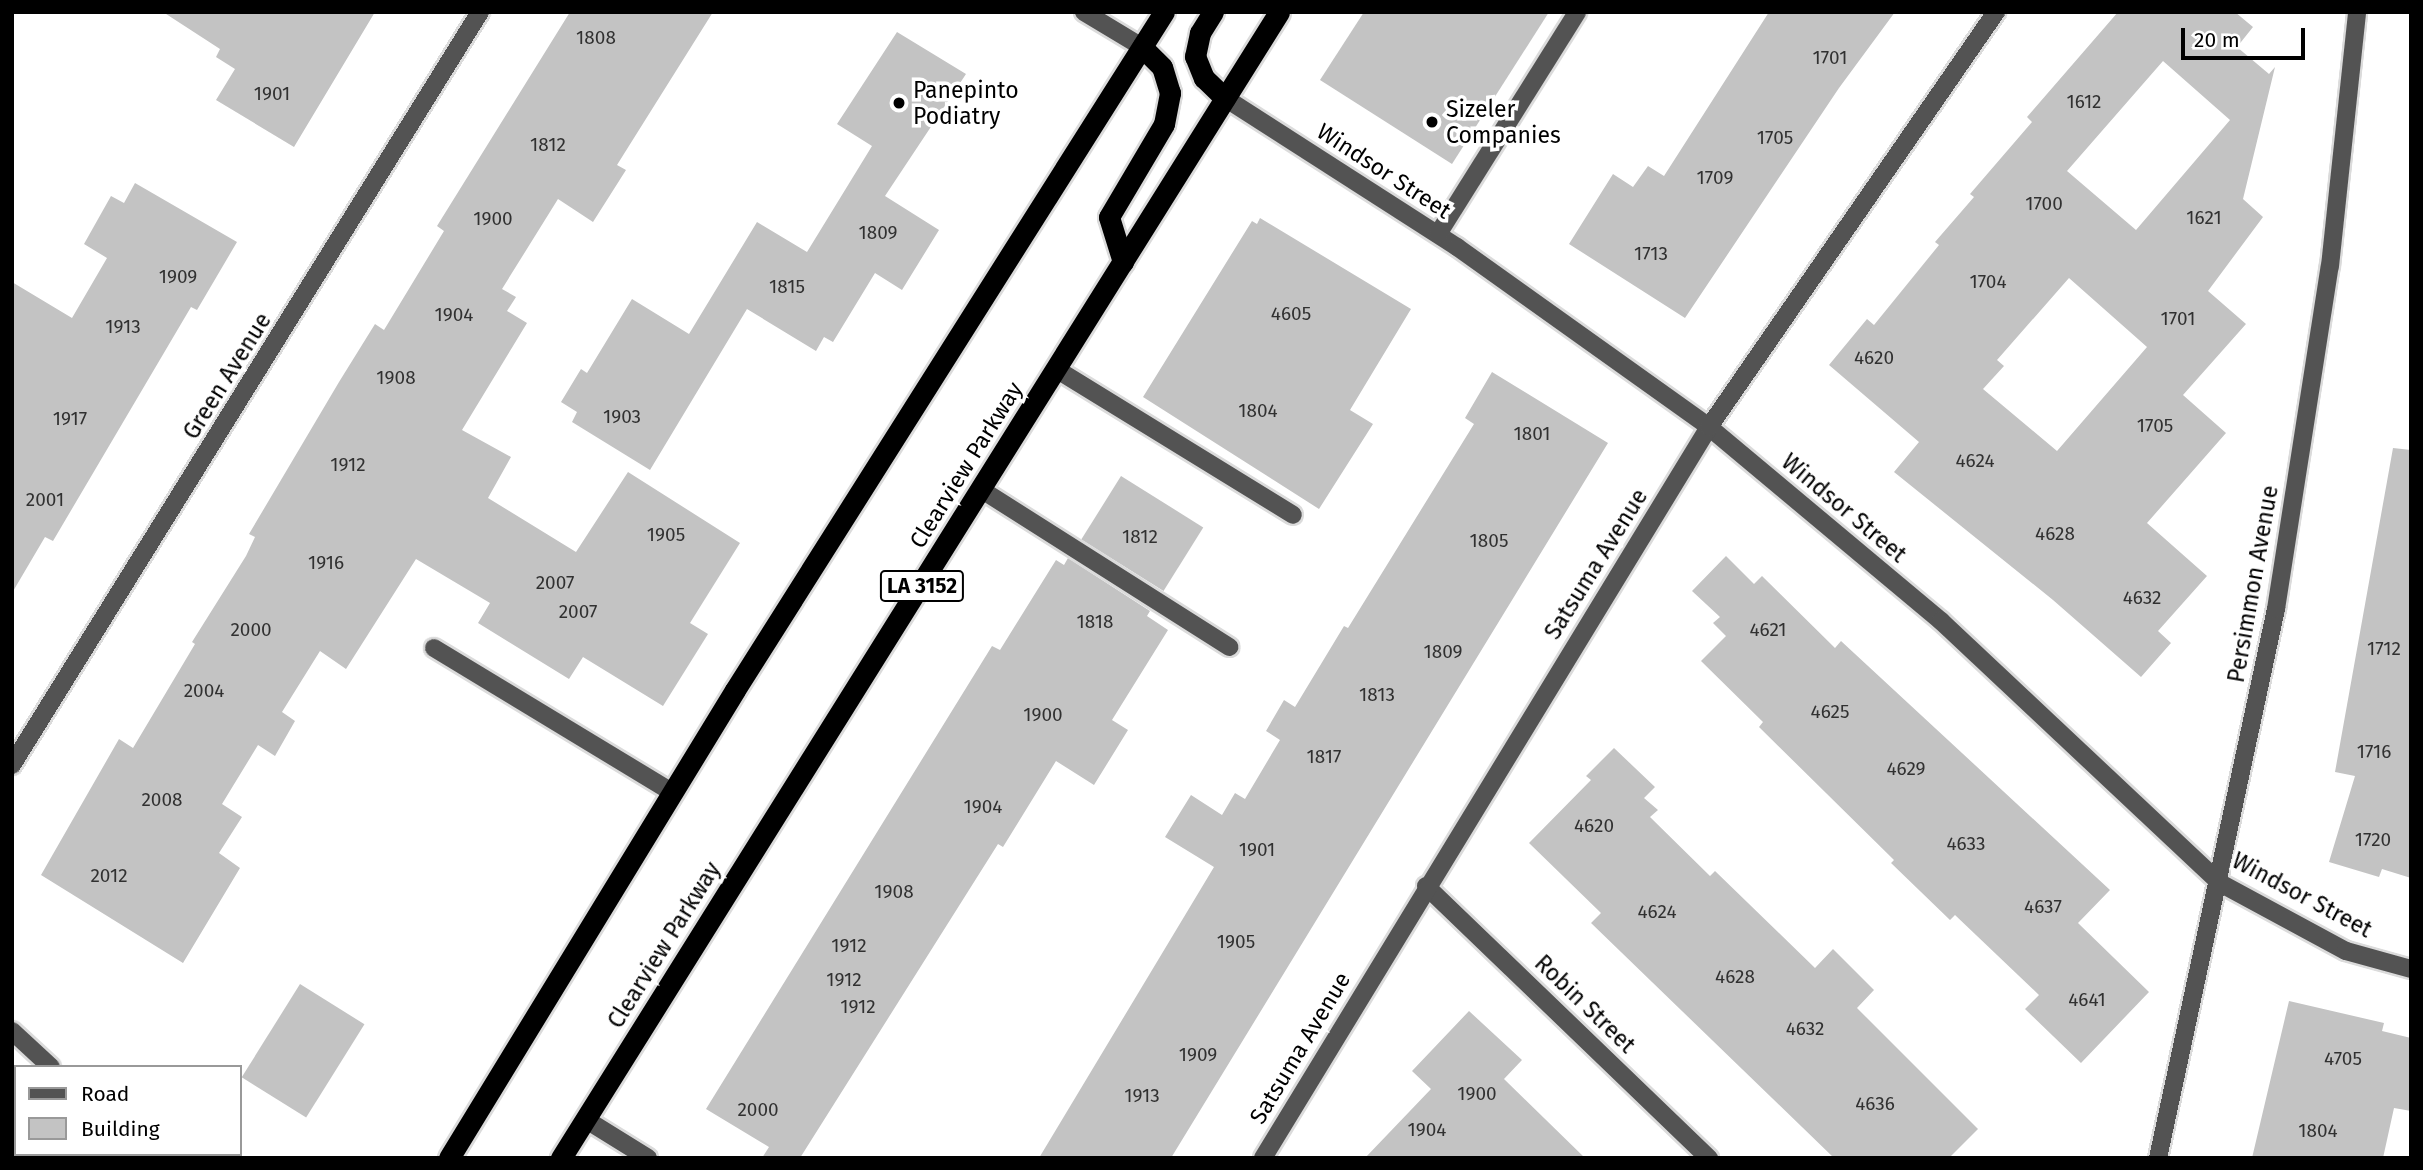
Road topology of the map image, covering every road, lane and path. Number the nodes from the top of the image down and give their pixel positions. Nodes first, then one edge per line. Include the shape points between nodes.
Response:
1 (480, 12) edge
2 (1084, 12) edge
3 (1164, 12) edge
4 (1213, 12) edge
5 (1279, 12) edge
6 (1577, 12) edge
7 (1996, 12) edge
8 (2357, 12) edge
9 (1142, 47) junction
10 (1224, 98) junction
11 (1438, 234) junction
12 (1123, 262) junction
13 (1056, 369) junction
14 (1709, 427) junction
15 (982, 490) junction
16 (1293, 515) dead end
17 (1230, 647) dead end
18 (434, 648) dead end
19 (12, 765) edge
20 (673, 793) junction
21 (2220, 883) junction
22 (1426, 886) junction
23 (2411, 970) edge
24 (12, 1031) edge
25 (49, 1065) edge
26 (585, 1119) junction
27 (449, 1158) edge
28 (561, 1158) edge
29 (648, 1158) edge
30 (1263, 1158) edge
31 (1709, 1158) edge
32 (2158, 1158) edge

1 - 19 street, Green Avenue
2 - 9 street
3 - 9 highway
4 - 10 highway via 1200,33 1195,55 1204,78
5 - 10 highway, Clearview Parkway / LA 3152
6 - 11 street
7 - 14 street, Satsuma Avenue
8 - 21 street, Persimmon Avenue via 2330,266 2276,609
9 - 12 highway via 1162,67 1170,93 1164,124 1109,216
9 - 20 highway
10 - 11 street, Windsor Street
10 - 12 highway, Clearview Parkway / LA 3152
11 - 14 street, Windsor Street
12 - 13 highway, Clearview Parkway / LA 3152
13 - 15 highway, Clearview Parkway / LA 3152
13 - 16 street
14 - 21 street, Windsor Street via 1941,621
14 - 22 street, Satsuma Avenue
15 - 17 street
15 - 26 highway, Clearview Parkway / LA 3152
18 - 20 street
20 - 27 highway
21 - 23 street, Windsor Street via 2346,951
21 - 32 street, Persimmon Avenue
22 - 30 street, Satsuma Avenue
22 - 31 street, Robin Street
24 - 25 street
26 - 28 highway, Clearview Parkway / LA 3152
26 - 29 street

